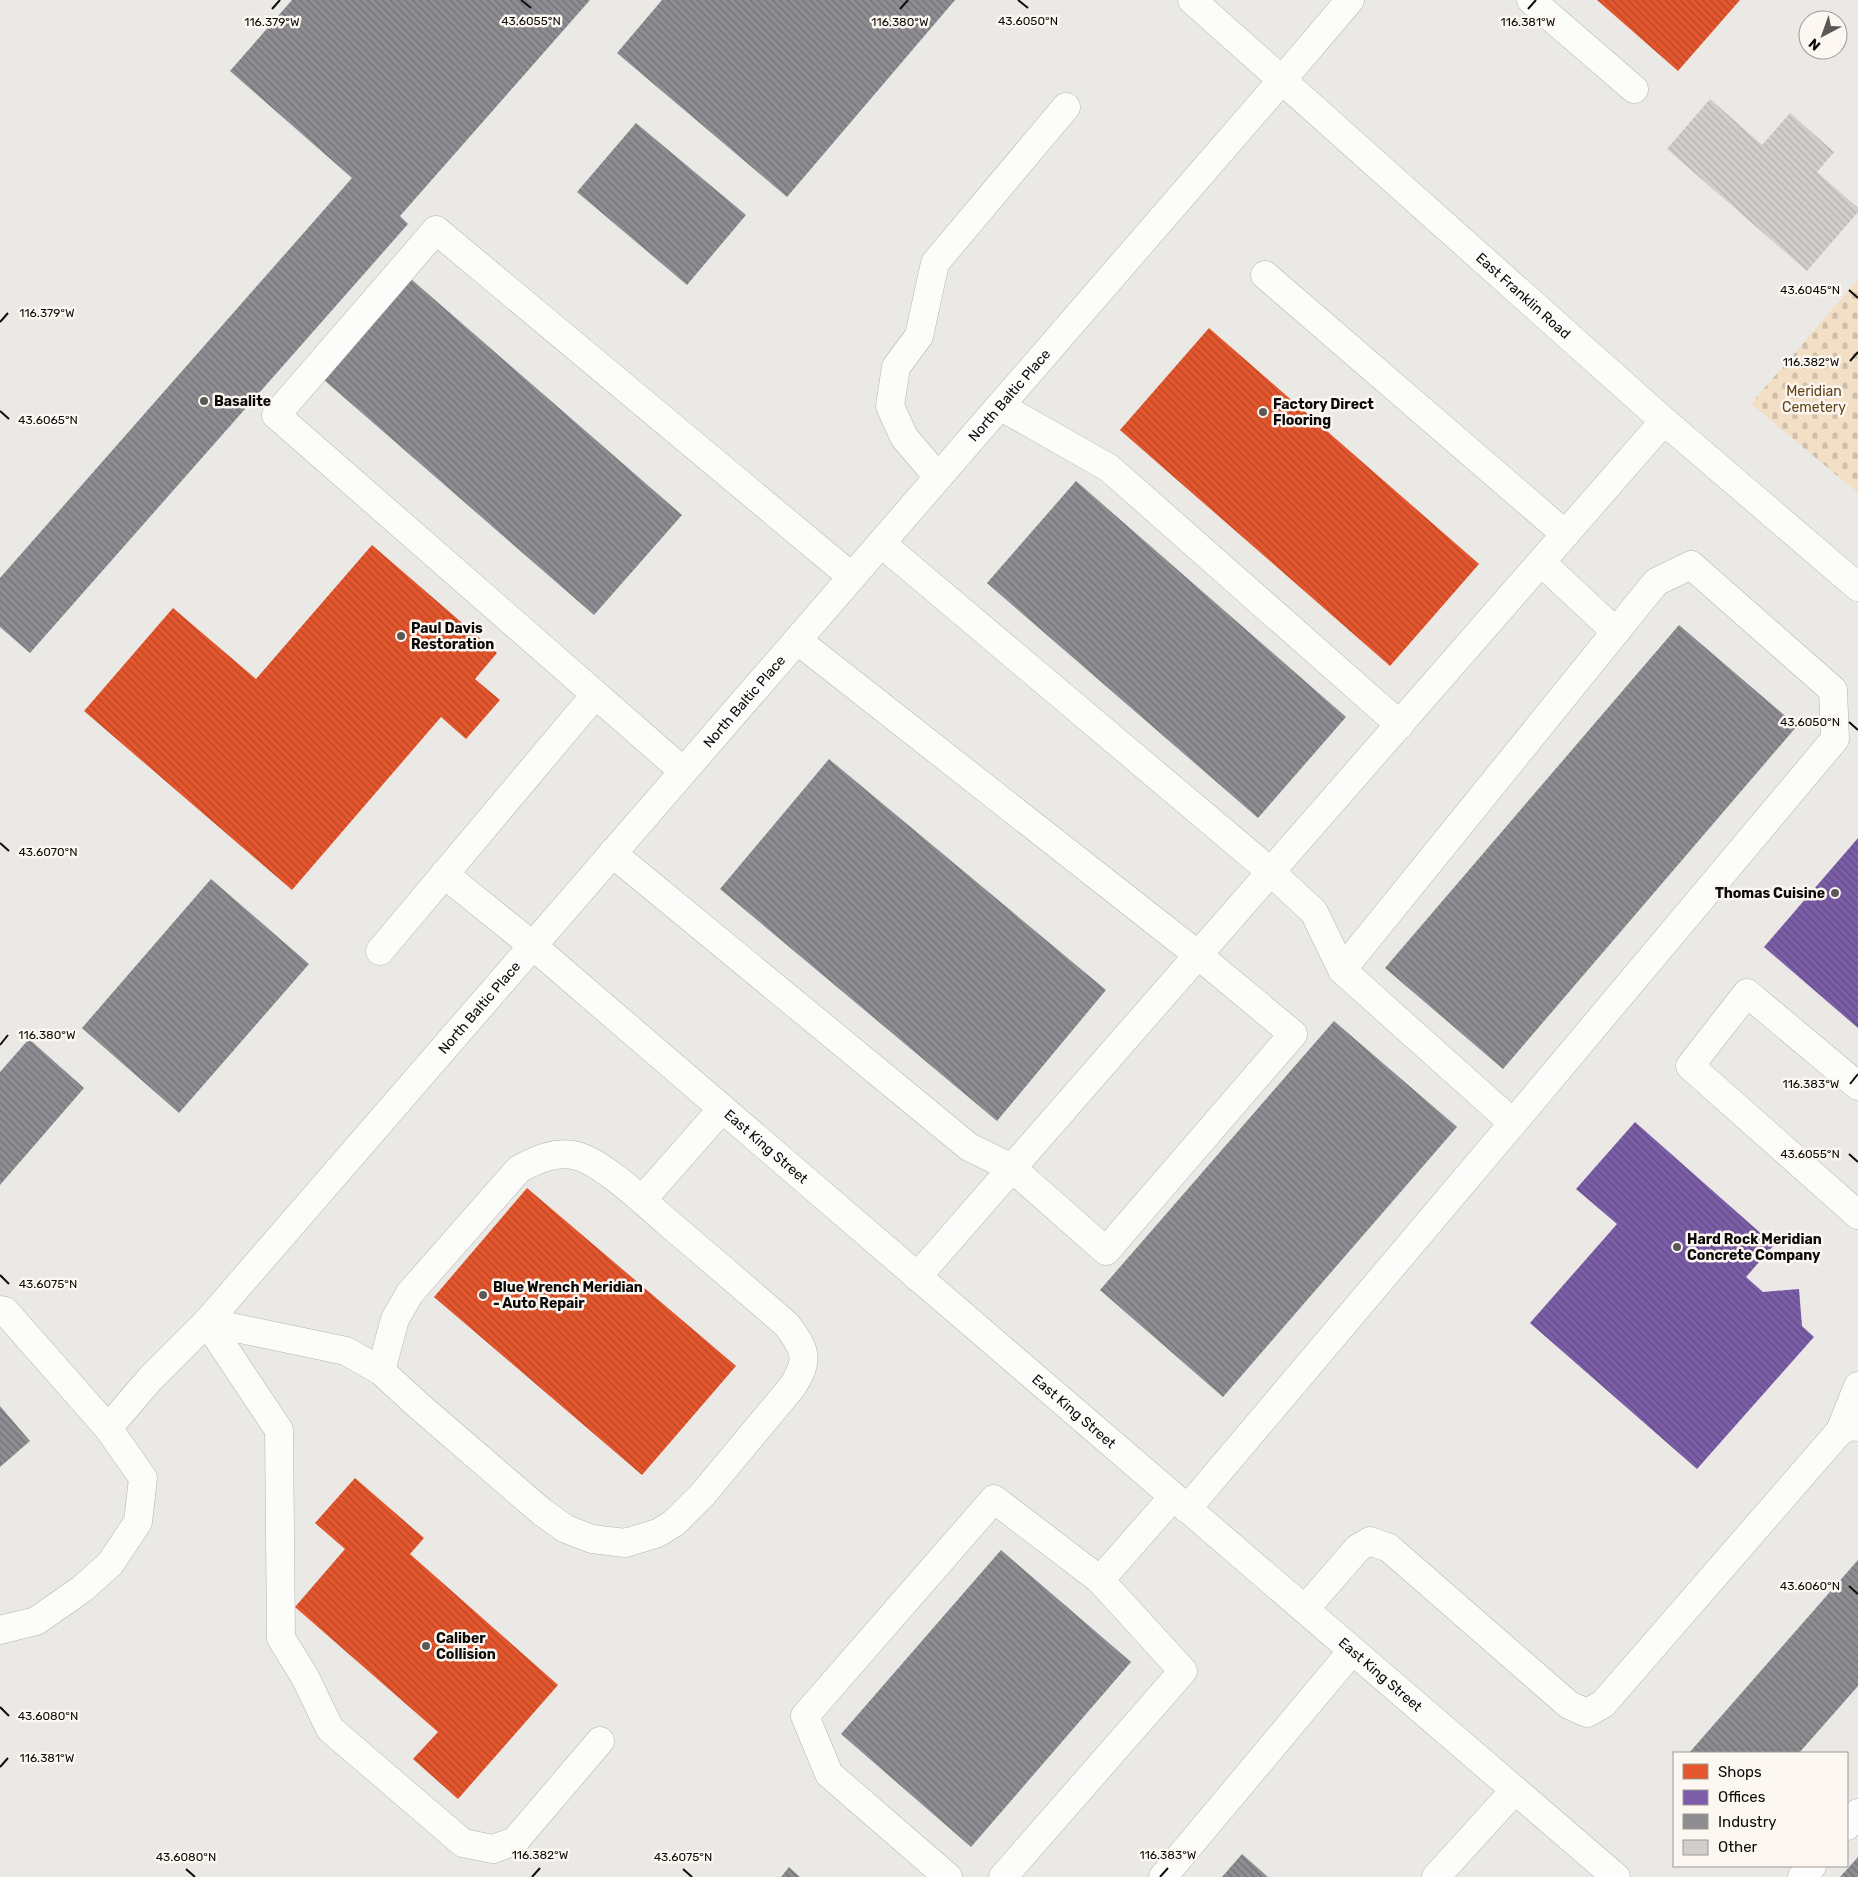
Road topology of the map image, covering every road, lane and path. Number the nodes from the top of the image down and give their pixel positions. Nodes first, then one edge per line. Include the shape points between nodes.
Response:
1 (1192, 0) edge
2 (1350, 0) edge
3 (1531, 0) edge
4 (1282, 80) junction
5 (1634, 89) dead end
6 (1066, 107) dead end
7 (1265, 275) dead end
8 (1000, 406) junction
9 (1664, 421) junction
10 (938, 477) junction
11 (1565, 534) junction
12 (881, 543) junction
13 (1541, 562) junction
14 (852, 577) junction
15 (1858, 586) edge
16 (1616, 632) junction
17 (797, 640) junction
18 (595, 695) junction
19 (1400, 725) junction
20 (683, 771) junction
21 (612, 853) junction
22 (1271, 872) junction
23 (444, 874) junction
24 (532, 945) junction
25 (380, 951) dead end
26 (1198, 956) junction
27 (1342, 970) junction
28 (1858, 1086) edge
29 (722, 1109) junction
30 (1512, 1123) junction
31 (1012, 1168) junction
32 (642, 1200) junction
33 (1858, 1215) edge
34 (917, 1277) junction
35 (0, 1310) edge
36 (207, 1322) junction
37 (381, 1371) junction
38 (1858, 1386) edge
39 (108, 1428) junction
40 (1849, 1429) edge
41 (1180, 1503) junction
42 (1100, 1580) junction
43 (1304, 1609) junction
44 (0, 1630) edge
45 (1352, 1650) junction
46 (600, 1741) dead end
47 (1515, 1790) junction
48 (1858, 1813) edge
49 (1848, 1825) edge
50 (1811, 1867) edge
51 (948, 1877) edge
52 (1003, 1877) edge
53 (1163, 1877) edge
54 (1436, 1877) edge
55 (1616, 1877) edge
56 (1802, 1877) edge

1 - 4 street, East Franklin Road
2 - 4 street, North Baltic Place
3 - 5 street
4 - 8 street, North Baltic Place
4 - 9 street, East Franklin Road
6 - 10 street via 935,264 919,336 896,367 890,406 904,436
7 - 11 street
8 - 10 street, North Baltic Place
8 - 19 street via 1109,468
9 - 11 street
9 - 15 street, East Franklin Road
10 - 12 street, North Baltic Place
11 - 13 street
12 - 14 street, North Baltic Place
12 - 22 street
13 - 16 street
13 - 19 street
14 - 17 street, North Baltic Place
14 - 18 street via 436,230 276,415
16 - 27 street
16 - 30 street via 1656,582 1691,566 1833,690 1835,740
17 - 20 street, North Baltic Place
17 - 26 street
18 - 20 street
18 - 23 street
19 - 22 street
20 - 21 street, North Baltic Place
21 - 24 street, North Baltic Place
21 - 31 street via 969,1147
22 - 26 street
22 - 27 street via 1314,912
23 - 24 street, East King Street
23 - 25 street
24 - 29 street, East King Street
24 - 36 street, North Baltic Place
26 - 31 street
26 - 31 street via 1293,1034 1106,1251
27 - 30 street
28 - 33 street via 1747,993 1690,1066
29 - 32 street
29 - 34 street, East King Street
30 - 41 street
31 - 34 street
32 - 37 street via 594,1163 576,1155 554,1155 519,1169 410,1293 396,1319
32 - 37 street via 787,1325 802,1345 804,1360 801,1374 792,1388 703,1494 674,1523 658,1533 625,1543 592,1540 566,1529 498,1475
34 - 41 street, East King Street
35 - 39 street via 5,1311
36 - 37 street via 346,1351
36 - 39 street, North Baltic Place via 150,1379
36 - 46 street via 279,1430 281,1638 305,1677 330,1729 463,1843 493,1849 515,1840
38 - 40 street
39 - 44 street via 143,1478 138,1522 110,1564 82,1589 36,1621
40 - 43 street via 1603,1704 1587,1713 1569,1705 1389,1548 1370,1541 1358,1548
41 - 42 street
41 - 43 street, East King Street
42 - 51 street via 994,1499 805,1716 829,1774
42 - 52 street via 1182,1671
43 - 45 street, East King Street
45 - 47 street, East King Street
45 - 53 street
47 - 54 street
47 - 55 street, East King Street
48 - 49 street
50 - 56 street

